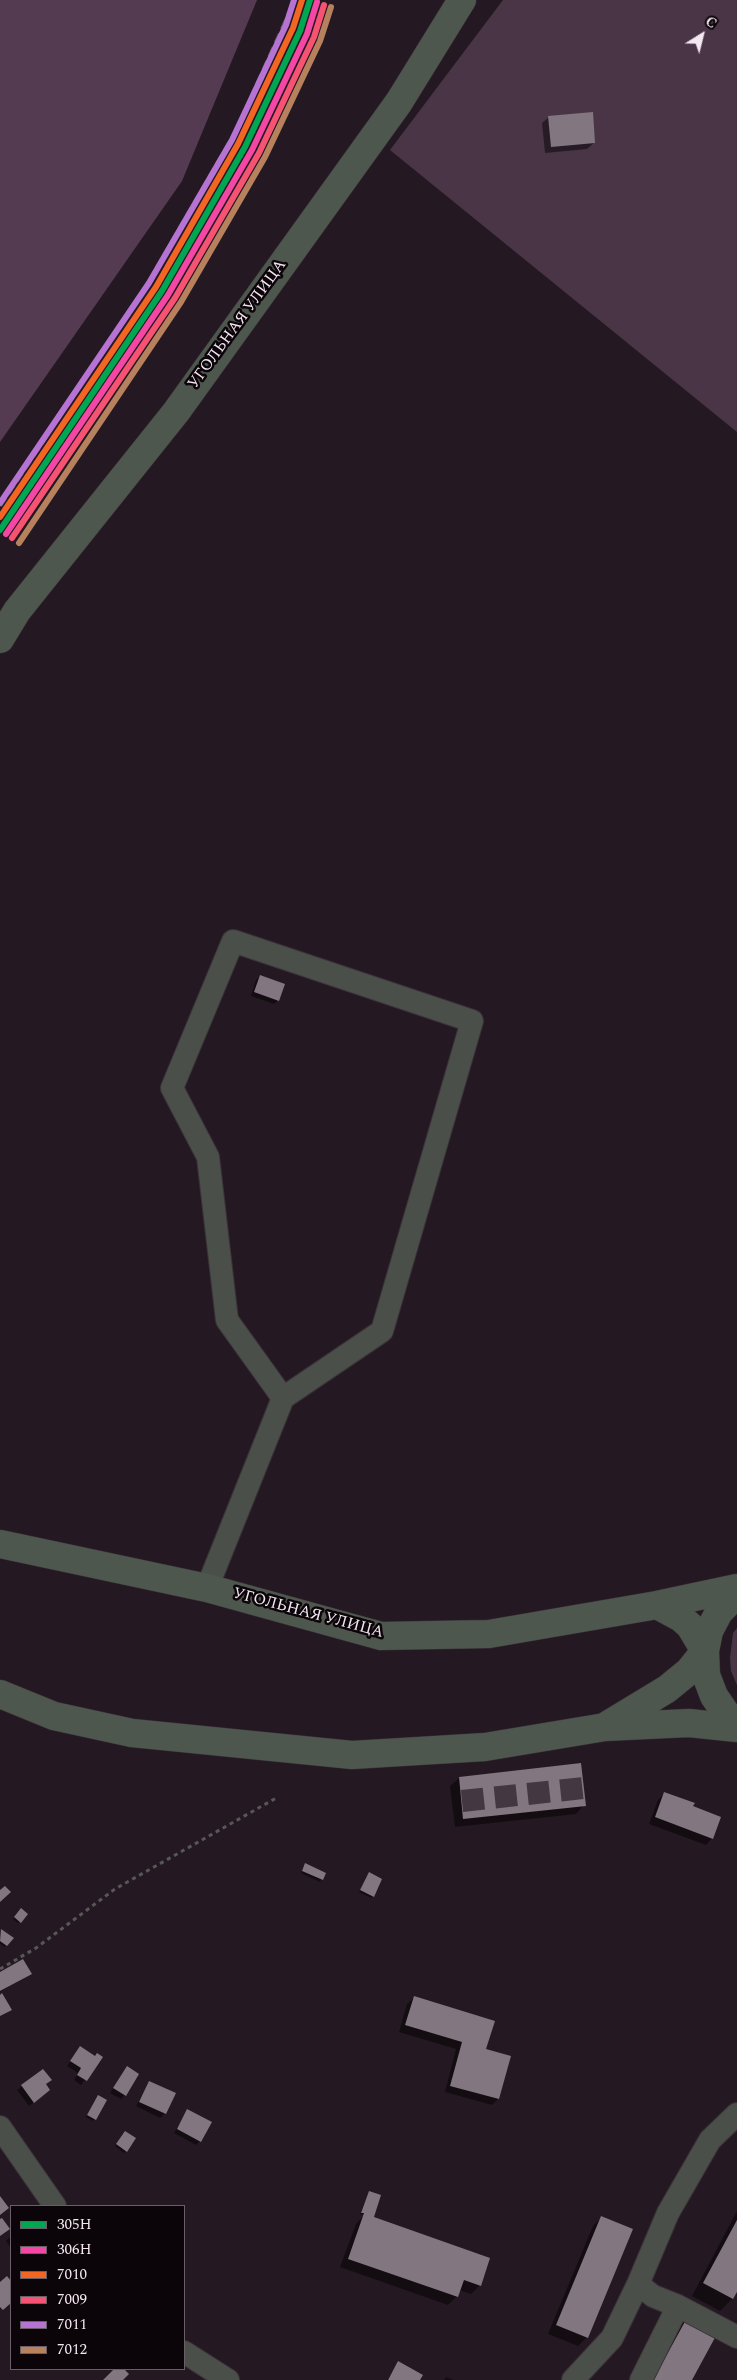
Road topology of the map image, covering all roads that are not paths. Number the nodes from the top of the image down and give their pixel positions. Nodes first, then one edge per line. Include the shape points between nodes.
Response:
1 (462, 0) edge
2 (0, 639) edge
3 (283, 1398) junction
4 (0, 1544) edge
5 (207, 1588) junction
6 (737, 1588) edge
7 (737, 1594) edge
8 (657, 1605) junction
9 (705, 1652) junction
10 (0, 1694) edge
11 (737, 1723) edge
12 (605, 1727) junction
13 (737, 1728) edge
14 (737, 2114) edge
15 (0, 2127) edge
16 (54, 2205) edge
17 (638, 2284) junction
18 (678, 2306) junction
19 (737, 2337) edge
20 (185, 2353) edge
21 (228, 2380) edge
22 (573, 2380) edge
23 (641, 2380) edge

1 - 2 main road, УГОЛЬНАЯ УЛИЦА via 399,102 182,404 18,611
3 - 3 street via 227,1320 208,1158 172,1088 233,941 472,1022 382,1331
3 - 5 street
4 - 5 main road, УГОЛЬНАЯ УЛИЦА
5 - 8 main road, УГОЛЬНАЯ УЛИЦА via 381,1636 489,1634
6 - 8 main road, УГОЛЬНАЯ УЛИЦА
7 - 9 main road via 719,1612 709,1631
8 - 9 main road via 690,1626
9 - 11 main road via 706,1674 714,1696
9 - 12 main road via 667,1689
10 - 12 main road via 54,1716 132,1733 352,1755 485,1747
12 - 13 main road via 689,1723
14 - 17 street via 710,2140 664,2221
15 - 16 street
17 - 18 street via 653,2296
17 - 22 street via 606,2346
18 - 19 street
18 - 23 street
20 - 21 street

